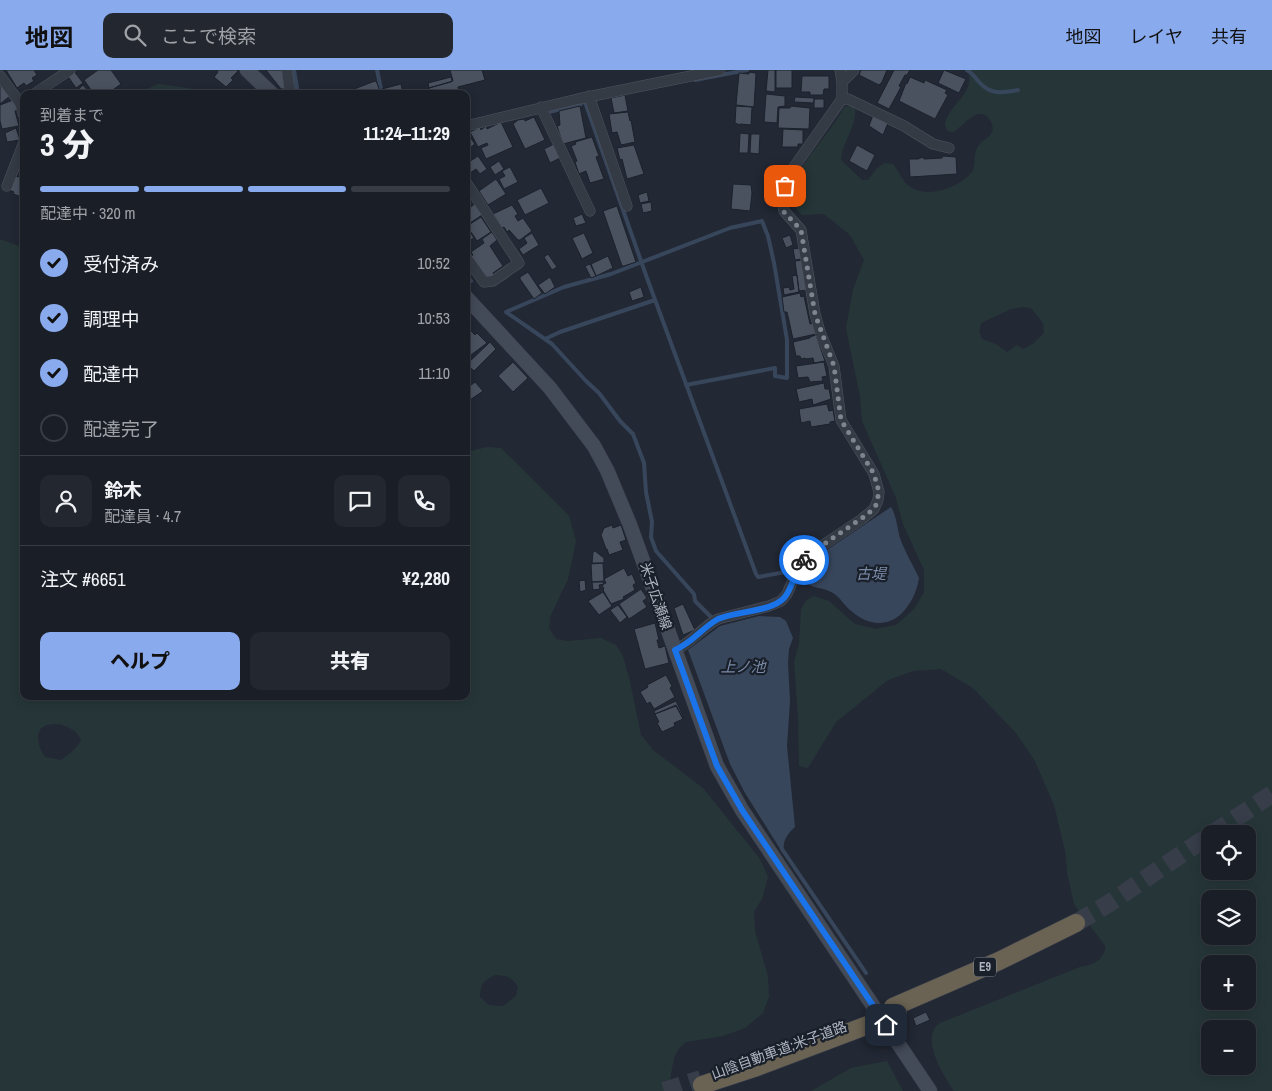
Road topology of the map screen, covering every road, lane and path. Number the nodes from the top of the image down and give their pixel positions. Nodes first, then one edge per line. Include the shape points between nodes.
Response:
1 (70, 70) edge
2 (247, 70) edge
3 (286, 70) edge
4 (720, 70) edge
5 (840, 70) edge
6 (854, 70) edge
7 (0, 76) edge
8 (842, 82) junction
9 (40, 90) edge
10 (268, 90) edge
11 (289, 90) edge
12 (589, 96) junction
13 (842, 99) junction
14 (20, 100) edge
15 (541, 107) junction
16 (470, 125) edge
17 (949, 148) dead end
18 (20, 152) edge
19 (7, 186) dead end
20 (470, 188) edge
21 (627, 206) dead end
22 (590, 211) dead end
23 (470, 263) edge
24 (470, 301) edge
25 (675, 650) junction
26 (1077, 926) tunnel mouth
27 (702, 1082) tunnel mouth
28 (930, 1091) edge

1 - 9 street
2 - 10 main road
3 - 11 street
4 - 12 street
5 - 8 street
6 - 8 street
7 - 14 street
8 - 13 street
12 - 15 street
12 - 21 street
13 - 17 street via 904,126 933,144
13 - 25 street via 792,170 782,202 784,212 801,230 815,314 834,366 841,420 874,474 878,500 874,509 862,519 808,555 781,601 718,619
15 - 16 street
15 - 22 street
18 - 19 street
20 - 23 street via 519,263 493,281 484,282
24 - 25 main road, 米子広瀬線 via 550,388 594,446 630,525
25 - 28 main road, 米子広瀬線 via 717,766 742,810
26 - 27 highway, 山陰自動車道;米子道路 / E9 via 895,1010

